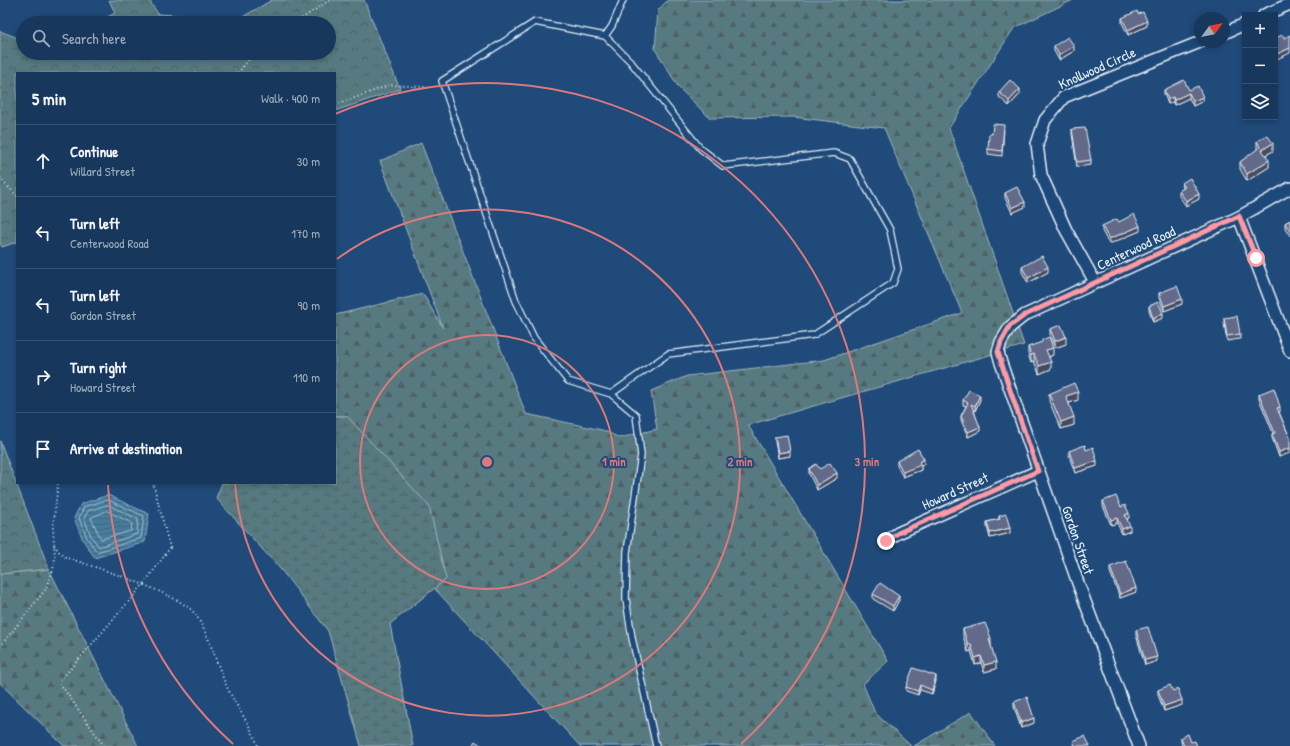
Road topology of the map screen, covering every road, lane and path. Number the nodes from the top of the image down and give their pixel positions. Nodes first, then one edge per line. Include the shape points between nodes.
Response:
1 (330, 0) edge
2 (623, 0) edge
3 (1290, 4) edge
4 (1271, 12) edge
5 (306, 16) edge
6 (1242, 25) edge
7 (1230, 30) edge
8 (605, 36) junction
9 (1194, 44) edge
10 (248, 60) edge
11 (239, 72) edge
12 (424, 87) dead end
13 (336, 105) edge
14 (0, 178) edge
15 (1290, 188) edge
16 (16, 195) edge
17 (1239, 216) junction
18 (1095, 282) junction
19 (1001, 342) joint
20 (1290, 351) edge
21 (611, 394) junction
22 (1038, 471) junction
23 (58, 484) edge
24 (153, 484) edge
25 (886, 541) dead end
26 (54, 545) junction
27 (143, 585) junction
28 (0, 648) edge
29 (104, 746) edge
30 (258, 746) edge
31 (656, 746) edge
32 (1139, 746) edge

1 - 5 path
2 - 8 lane
3 - 4 street
6 - 7 street
8 - 21 lane via 535,22 442,81 516,301 534,338 568,380
8 - 21 lane via 630,61 700,148 722,166 834,153 850,159 890,230 898,269 893,283 814,335 668,354
9 - 18 street, Knollwood Circle via 1064,97 1045,120 1037,144 1041,175 1066,230
10 - 11 path
12 - 13 path via 390,85
14 - 16 path
15 - 17 street, Centerwood Road
17 - 18 street, Centerwood Road
17 - 20 street
18 - 19 street, Centerwood Road via 1025,315 1010,326
19 - 22 street, Gordon Street via 998,352 1001,364
21 - 31 lane via 636,415 641,455 626,552 626,599
22 - 25 street, Howard Street via 898,533
22 - 32 street, Gordon Street
23 - 26 path via 53,528
24 - 27 path via 170,548
26 - 27 path via 67,558
26 - 28 path via 53,570 45,590
27 - 29 path via 59,682
27 - 30 path via 194,613 209,639 228,690

